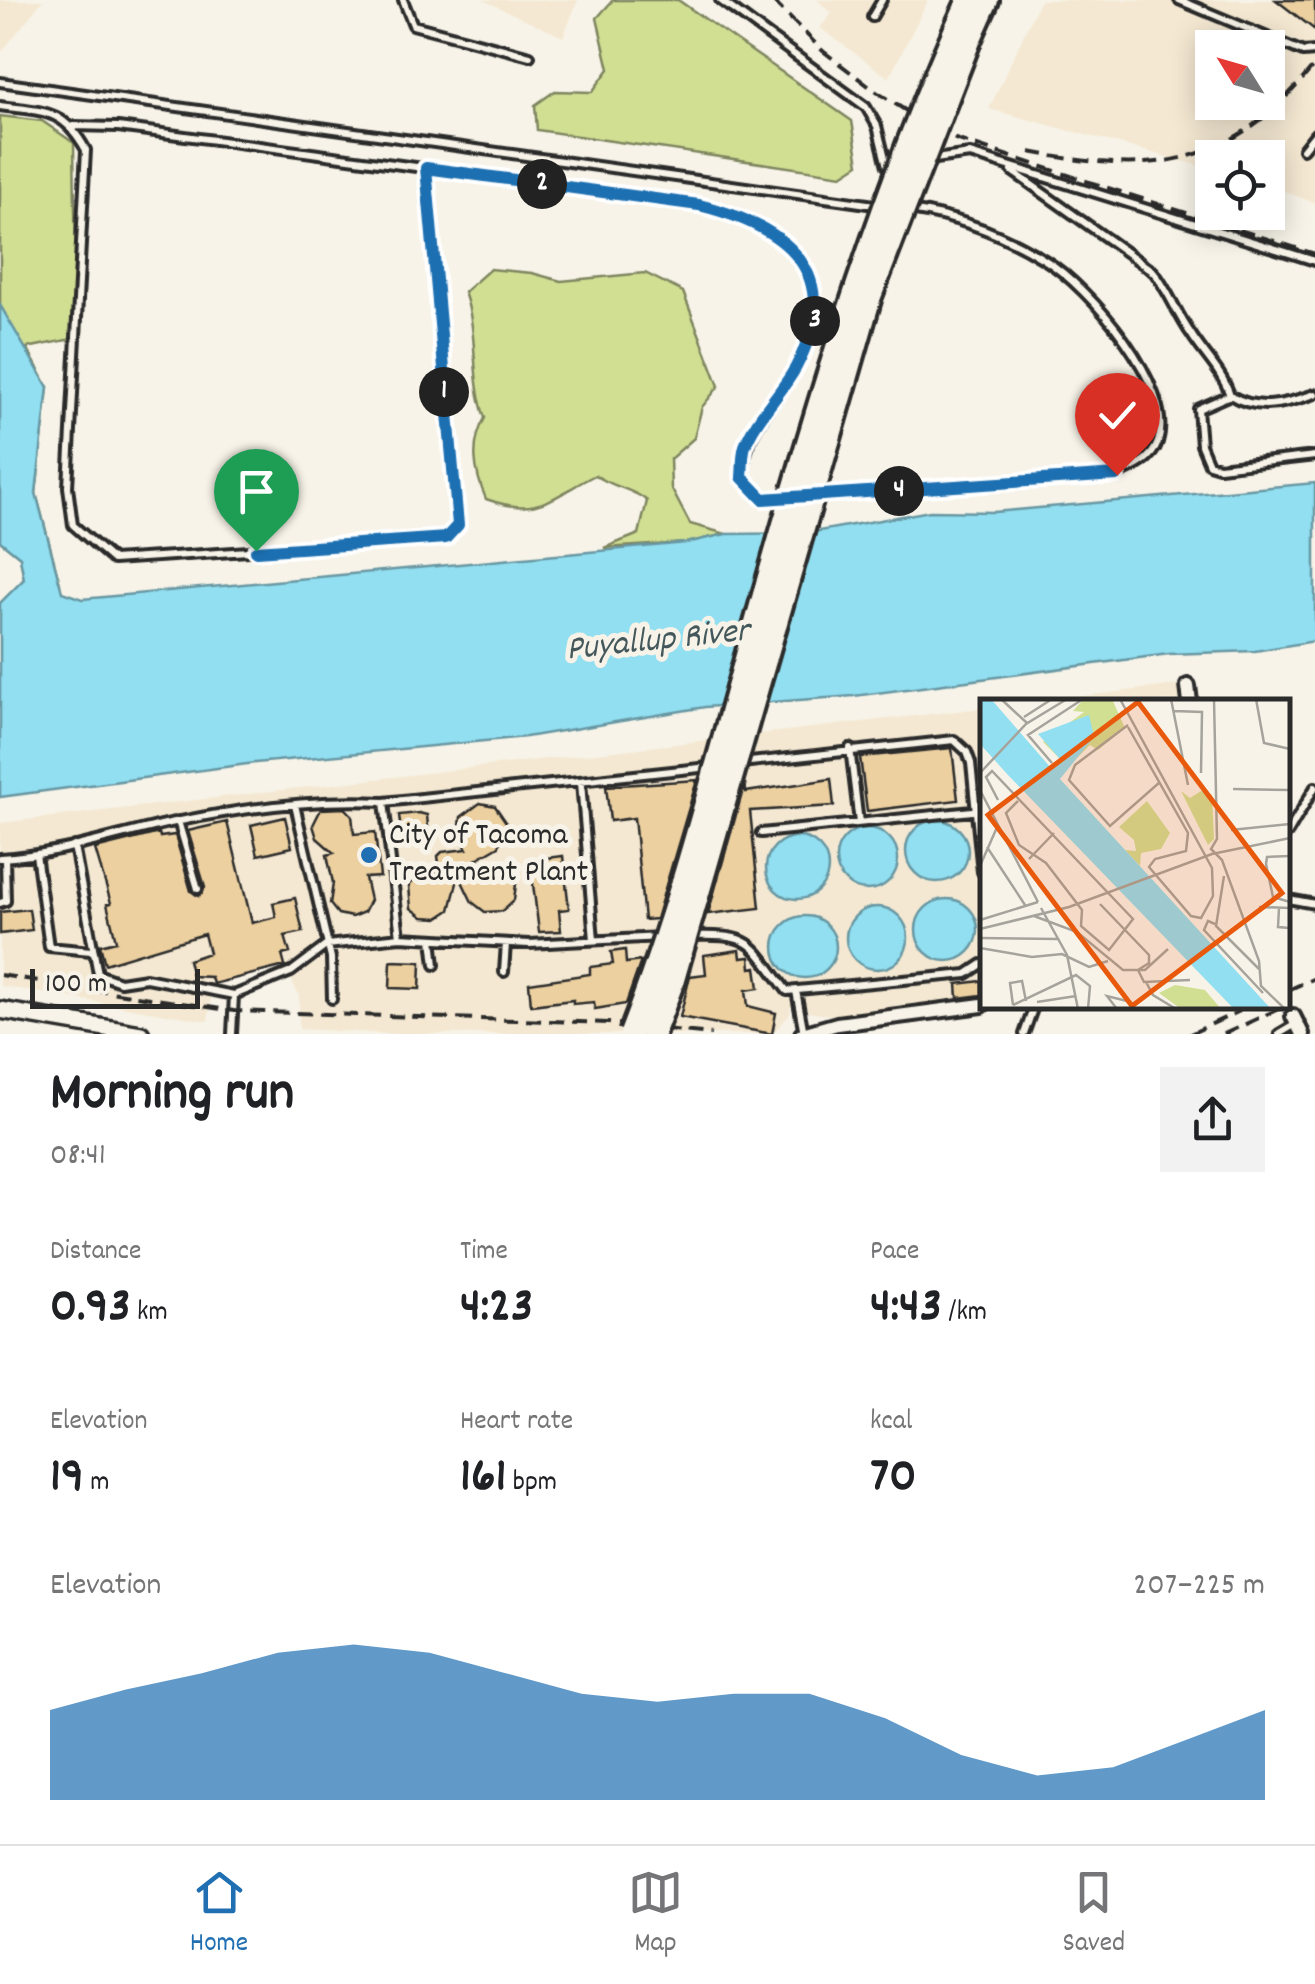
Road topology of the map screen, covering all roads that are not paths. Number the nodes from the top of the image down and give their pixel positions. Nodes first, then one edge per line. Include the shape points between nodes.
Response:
1 (403, 0) edge
2 (720, 0) edge
3 (882, 0) edge
4 (969, 0) edge
5 (987, 0) edge
6 (1179, 0) edge
7 (872, 17) dead end
8 (963, 34) junction
9 (1315, 52) edge
10 (530, 56) dead end
11 (0, 82) edge
12 (0, 106) edge
13 (73, 126) junction
14 (1315, 134) edge
15 (1303, 149) dead end
16 (1002, 164) junction
17 (426, 168) junction
18 (1315, 260) edge
19 (1315, 394) edge
20 (1230, 395) junction
21 (1315, 456) edge
22 (1188, 686) dead end
23 (1190, 699) edge
24 (850, 748) junction
25 (581, 782) junction
26 (1315, 787) edge
27 (384, 802) junction
28 (295, 805) junction
29 (979, 810) edge
30 (178, 821) junction
31 (859, 823) junction
32 (1290, 830) edge
33 (761, 833) dead end
34 (74, 846) junction
35 (36, 854) junction
36 (3, 858) edge
37 (198, 889) dead end
38 (1290, 899) edge
39 (0, 903) edge
40 (1315, 904) edge
41 (400, 937) junction
42 (432, 939) junction
43 (594, 940) junction
44 (506, 943) junction
45 (327, 944) junction
46 (92, 952) junction
47 (435, 965) dead end
48 (980, 965) edge
49 (504, 972) dead end
50 (796, 991) junction
51 (234, 996) junction
52 (332, 1000) dead end
53 (980, 1005) edge
54 (1033, 1009) edge
55 (0, 1010) edge
56 (1297, 1024) edge
57 (78, 1028) edge
58 (141, 1034) edge
59 (232, 1034) edge
60 (631, 1034) edge
61 (653, 1034) edge
62 (803, 1034) edge
63 (1024, 1034) edge
64 (1279, 1034) edge

1 - 10 lane via 413,26
2 - 16 lane via 866,107 882,137 887,166 970,154
3 - 7 lane
4 - 8 highway
5 - 8 highway
6 - 9 lane
8 - 60 highway, bridge via 906,148 846,312 705,804
8 - 61 highway, bridge via 870,296
11 - 17 lane via 975,223 1050,262 1102,313 1151,385 1160,416 1158,440 1138,466 1117,475 763,499 742,477 745,446 796,367 816,319 814,280 797,255 739,215 699,205
12 - 13 lane via 52,113
13 - 17 lane
13 - 17 lane via 86,150 68,487 73,525 113,560 451,534 458,525 456,494
14 - 15 lane
16 - 18 lane
16 - 20 lane via 1154,272
19 - 20 lane via 1258,406
20 - 21 lane via 1198,409 1200,446 1209,464
22 - 23 street
24 - 25 lane
24 - 29 lane via 954,740 971,763
24 - 31 lane
25 - 27 lane
25 - 43 lane
26 - 32 lane
27 - 28 lane
27 - 41 lane
28 - 30 lane
28 - 45 lane
29 - 31 lane
30 - 34 lane
30 - 37 lane
31 - 33 lane
34 - 35 lane
34 - 46 lane
35 - 36 lane
35 - 46 lane via 49,947
36 - 39 lane via 6,900
38 - 40 lane
41 - 42 lane
41 - 45 lane
42 - 44 lane
42 - 47 lane
43 - 44 lane
43 - 50 lane via 740,937 760,952 787,991
44 - 49 lane
45 - 51 lane via 291,972
45 - 52 lane
46 - 51 lane via 98,974 108,980 146,978
48 - 50 lane via 968,974
50 - 62 lane
51 - 59 lane
53 - 62 street
54 - 63 lane
55 - 57 street
56 - 64 lane
57 - 58 street

